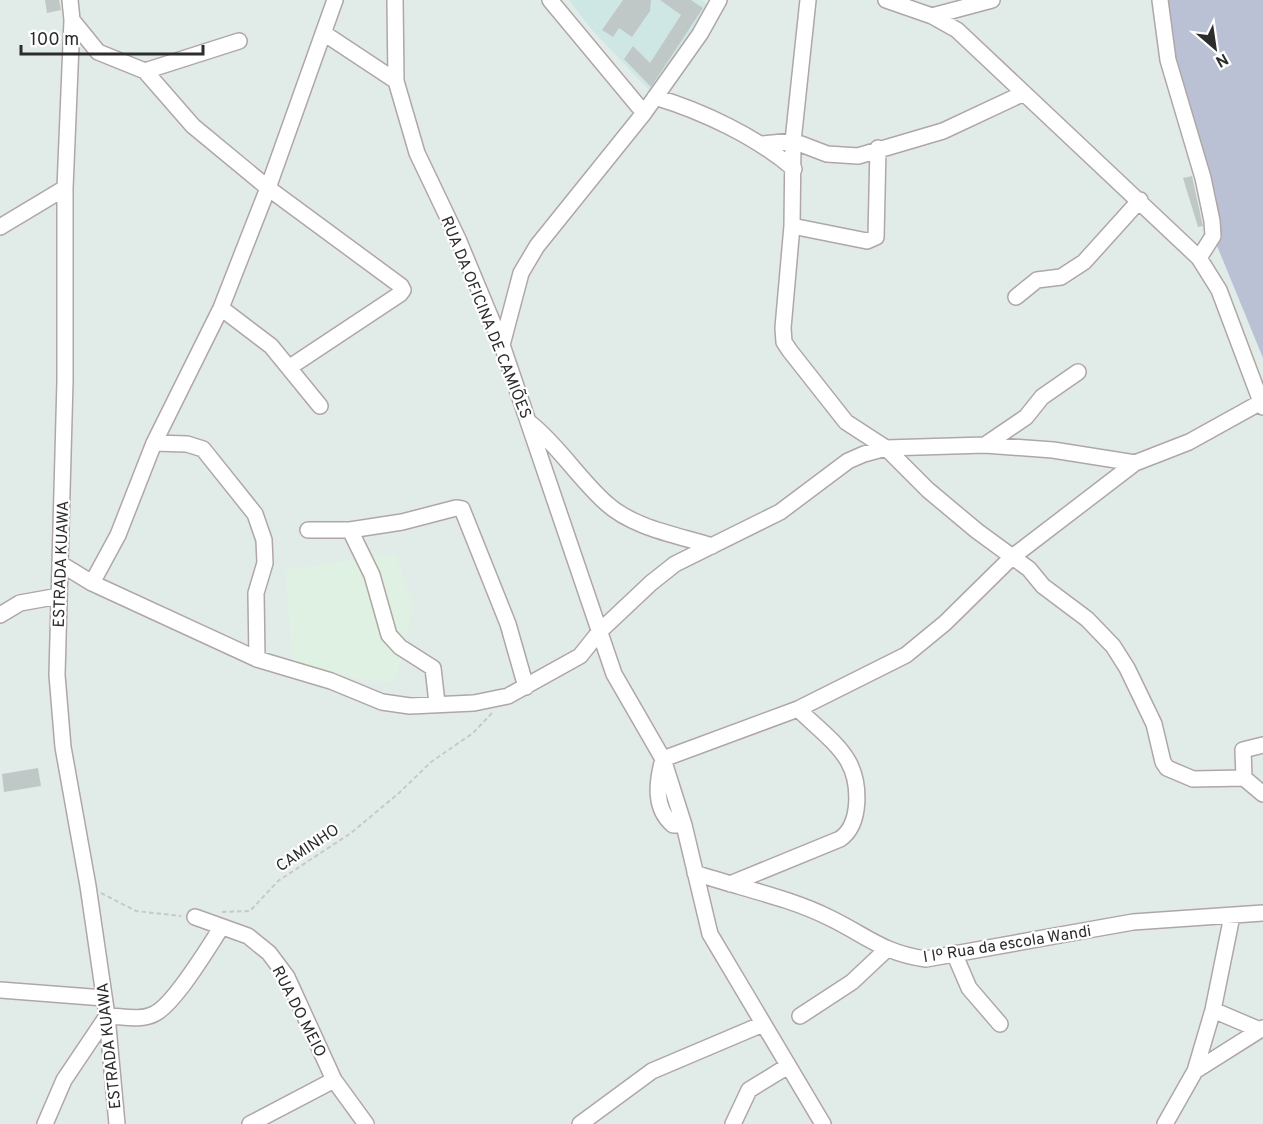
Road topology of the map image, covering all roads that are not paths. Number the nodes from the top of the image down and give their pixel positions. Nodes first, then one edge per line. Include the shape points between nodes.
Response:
1 (70, 0) edge
2 (335, 0) edge
3 (395, 0) edge
4 (550, 0) edge
5 (719, 0) edge
6 (808, 0) edge
7 (886, 0) edge
8 (993, 0) edge
9 (1160, 0) edge
10 (932, 16) junction
11 (72, 20) junction
12 (325, 34) junction
13 (239, 41) dead end
14 (145, 71) junction
15 (396, 81) junction
16 (1022, 94) junction
17 (656, 97) junction
18 (644, 113) junction
19 (793, 141) junction
20 (762, 144) junction
21 (878, 148) junction
22 (794, 169) junction
23 (65, 188) junction
24 (268, 188) junction
25 (1140, 200) junction
26 (792, 226) junction
27 (0, 227) edge
28 (1199, 258) junction
29 (1016, 297) dead end
30 (221, 309) junction
31 (502, 345) junction
32 (290, 367) junction
33 (1078, 372) dead end
34 (1263, 403) edge
35 (320, 406) dead end
36 (530, 423) junction
37 (154, 442) junction
38 (985, 445) junction
39 (886, 448) junction
40 (1135, 464) junction
41 (308, 530) dead end
42 (350, 530) junction
43 (712, 546) junction
44 (1011, 558) junction
45 (61, 564) junction
46 (92, 583) junction
47 (59, 596) junction
48 (0, 615) edge
49 (600, 631) junction
50 (257, 659) junction
51 (526, 687) junction
52 (437, 704) junction
53 (798, 709) junction
54 (1263, 745) edge
55 (663, 759) junction
56 (1244, 778) junction
57 (1263, 794) edge
58 (695, 873) junction
59 (730, 884) junction
60 (1263, 913) edge
61 (1232, 916) junction
62 (195, 917) road end
63 (220, 928) junction
64 (886, 950) junction
65 (954, 952) junction
66 (0, 990) edge
67 (104, 998) junction
68 (1213, 1010) junction
69 (107, 1016) junction
70 (800, 1017) dead end
71 (763, 1024) junction
72 (1000, 1024) dead end
73 (1262, 1029) edge
74 (788, 1066) junction
75 (1195, 1071) junction
76 (334, 1080) junction
77 (45, 1124) edge
78 (117, 1124) edge
79 (250, 1124) edge
80 (366, 1124) edge
81 (580, 1124) edge
82 (733, 1124) edge
83 (823, 1124) edge
84 (1165, 1124) edge

1 - 11 street, ESTRADA KUAWA
2 - 12 street
3 - 15 street, RUA DA OFICINA DE CAMIÕES
4 - 18 street
5 - 17 street
6 - 19 street
7 - 10 street
8 - 10 street
9 - 28 street via 1168,60 1211,213 1213,236
10 - 16 street via 957,30
11 - 14 street via 98,52
11 - 23 street, ESTRADA KUAWA
12 - 15 street
12 - 24 street
13 - 14 street
14 - 24 street via 193,126
15 - 31 street, RUA DA OFICINA DE CAMIÕES via 417,153 459,239
16 - 21 street via 934,134
16 - 25 street
17 - 18 street
17 - 20 street via 689,107
18 - 31 street via 537,246 520,273
19 - 20 street
19 - 21 street via 846,157
19 - 22 street
20 - 22 street
21 - 26 street via 876,237 867,241
22 - 26 street
23 - 27 street
23 - 45 street, ESTRADA KUAWA
24 - 30 street
24 - 32 street via 403,291
25 - 28 street
25 - 29 street via 1074,270 1061,277 1037,280
26 - 39 street via 784,342 838,413
28 - 34 street via 1219,290
30 - 32 street via 271,346
30 - 37 street
31 - 36 street, RUA DA OFICINA DE CAMIÕES
32 - 35 street
33 - 38 street via 1051,389 1026,417
34 - 40 street via 1189,442
36 - 43 street via 607,504 624,516
36 - 49 street, RUA DA OFICINA DE CAMIÕES
37 - 46 street via 118,536
37 - 50 street via 203,449 255,514 264,540 265,563 256,593
38 - 39 street
38 - 40 street via 1053,450
39 - 43 street via 848,462 780,512
39 - 44 street via 928,490
40 - 44 street
41 - 42 street
42 - 51 street via 462,508 508,624
42 - 52 street via 372,576 389,636 434,668
43 - 49 street via 667,570
44 - 53 street via 906,655
44 - 56 street via 1087,619 1113,646 1154,724 1167,768 1193,779
45 - 46 street
45 - 47 street, ESTRADA KUAWA
46 - 50 street
47 - 48 street via 20,603
47 - 67 street, ESTRADA KUAWA via 57,675 63,747
49 - 51 street via 580,656
49 - 55 street, RUA DA OFICINA DE CAMIÕES via 614,674
50 - 52 street via 331,681 382,702
51 - 52 street via 508,696 474,703
53 - 55 street
53 - 59 street via 848,761 858,810 856,818 840,839
54 - 56 street via 1244,750
55 - 58 street
56 - 57 street
58 - 59 street, I Iº Rua da escola Wandi
58 - 71 street via 710,934
59 - 64 street, I Iº Rua da escola Wandi via 764,892 830,918
60 - 61 street, I Iº Rua da escola Wandi
61 - 65 street, I Iº Rua da escola Wandi via 1133,922
61 - 68 street
62 - 63 street, RUA DO MEIO
63 - 69 street via 175,994 155,1014
63 - 76 street, RUA DO MEIO via 248,936 270,953 287,977
64 - 65 street, I Iº Rua da escola Wandi via 926,959
64 - 70 street via 852,982
65 - 72 street via 969,987
66 - 67 street
67 - 69 street, ESTRADA KUAWA
68 - 73 street
68 - 75 street
69 - 77 street via 64,1080
69 - 78 street, ESTRADA KUAWA
71 - 74 street
71 - 81 street via 652,1071
73 - 75 street
74 - 82 street via 749,1090
74 - 83 street
75 - 84 street
76 - 79 street
76 - 80 street, RUA DO MEIO

